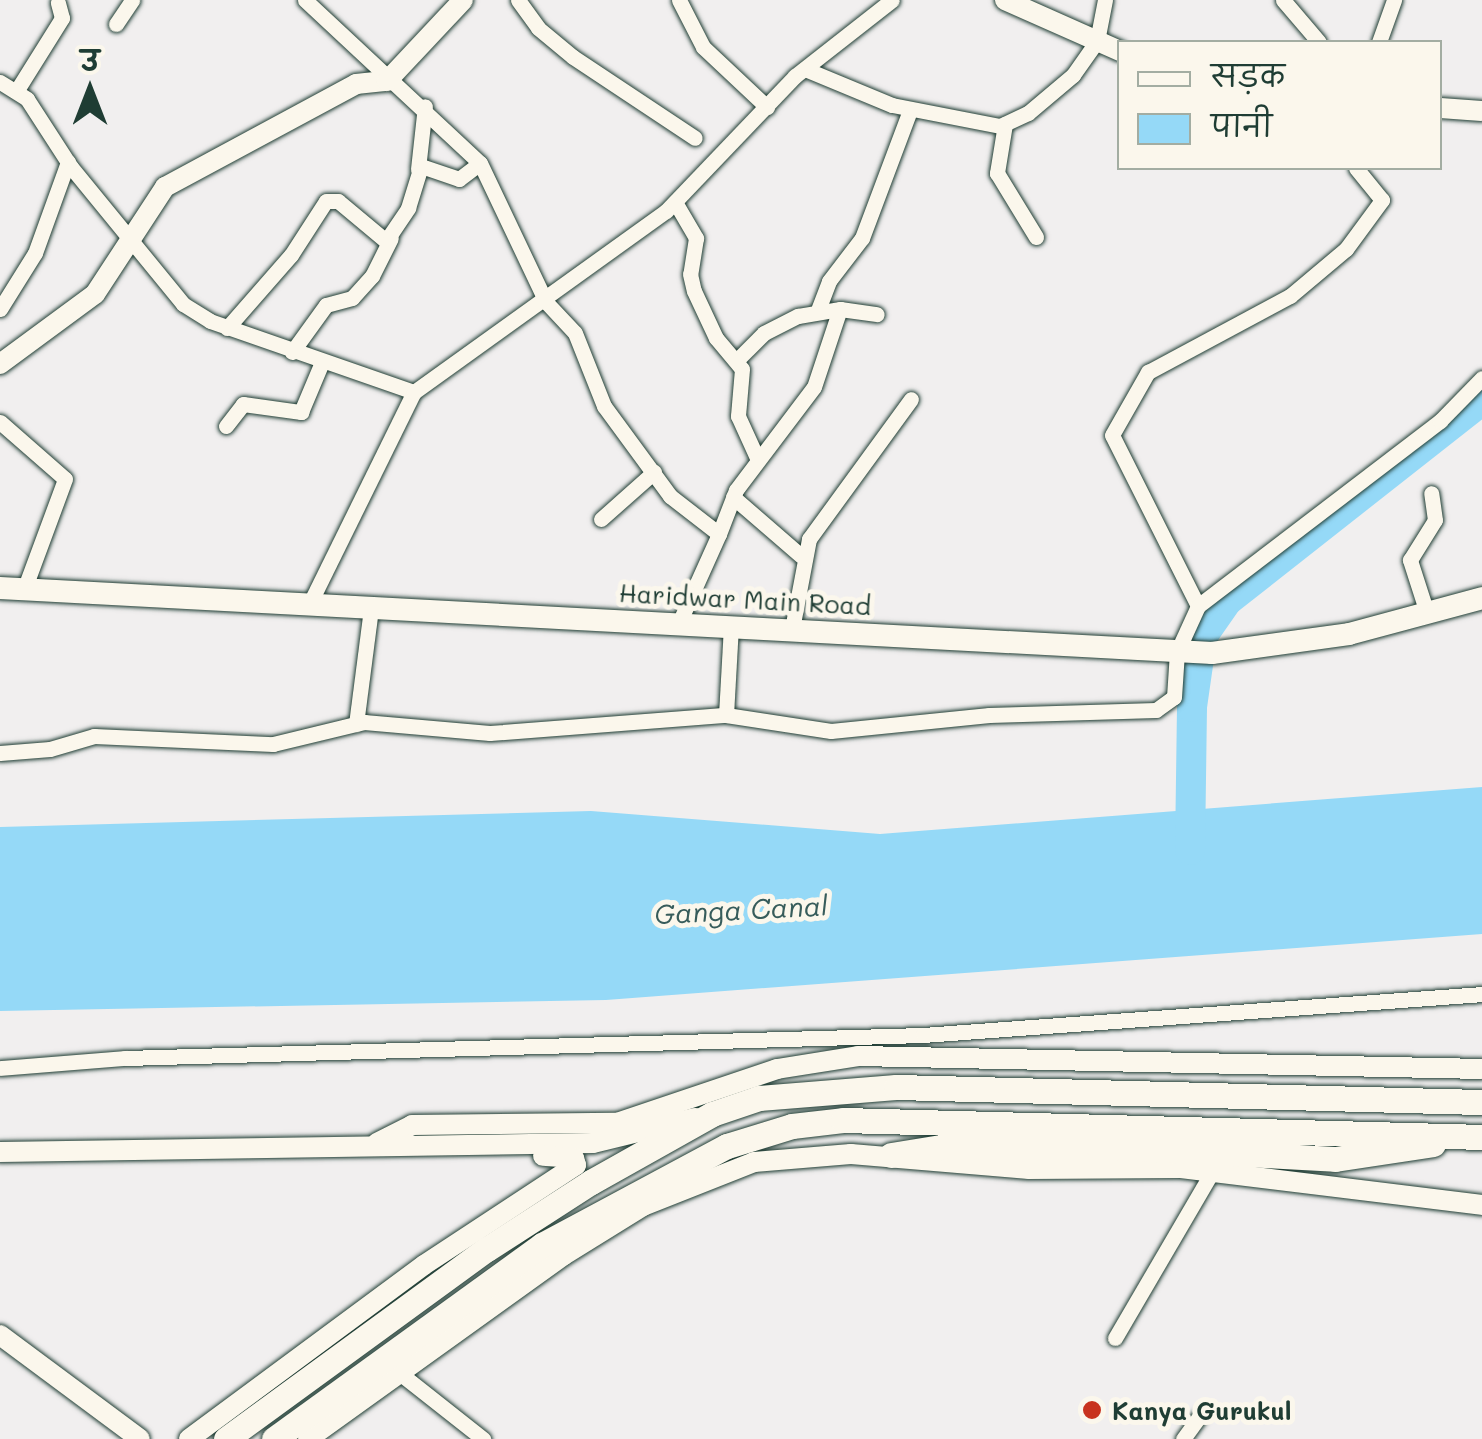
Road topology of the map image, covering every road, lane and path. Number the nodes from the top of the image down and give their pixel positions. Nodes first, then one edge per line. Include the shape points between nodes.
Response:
1 (132, 0) edge
2 (304, 0) edge
3 (462, 0) edge
4 (518, 0) edge
5 (892, 0) edge
6 (1005, 0) edge
7 (1105, 0) edge
8 (1282, 0) edge
9 (1394, 0) edge
10 (58, 3) dead end
11 (685, 3) edge
12 (116, 24) dead end
13 (1097, 40) junction
14 (1317, 40) edge
15 (1380, 40) edge
16 (1117, 50) edge
17 (805, 69) junction
18 (386, 80) junction
19 (0, 82) edge
20 (18, 90) junction
21 (425, 106) junction
22 (768, 107) junction
23 (1442, 108) edge
24 (910, 110) junction
25 (1482, 111) edge
26 (1004, 124) junction
27 (695, 138) dead end
28 (68, 162) junction
29 (480, 164) junction
30 (418, 170) junction
31 (1354, 170) edge
32 (675, 202) junction
33 (128, 236) junction
34 (1036, 237) dead end
35 (391, 238) junction
36 (546, 302) junction
37 (0, 308) edge
38 (840, 309) junction
39 (818, 310) junction
40 (876, 314) dead end
41 (227, 328) junction
42 (292, 352) junction
43 (737, 360) junction
44 (322, 362) junction
45 (0, 364) edge
46 (1482, 378) edge
47 (414, 392) junction
48 (911, 399) dead end
49 (0, 422) edge
50 (226, 426) dead end
51 (758, 460) junction
52 (654, 472) junction
53 (1431, 493) dead end
54 (733, 497) junction
55 (601, 519) dead end
56 (719, 534) junction
57 (802, 556) junction
58 (12, 589) edge
59 (1482, 598) edge
60 (309, 605) junction
61 (1198, 606) junction
62 (371, 608) junction
63 (1428, 613) junction
64 (679, 622) junction
65 (732, 626) junction
66 (792, 629) junction
67 (1181, 652) junction
68 (726, 715) junction
69 (356, 724) junction
70 (0, 752) edge
71 (1482, 994) edge
72 (0, 1068) edge
73 (1482, 1070) edge
74 (1482, 1102) edge
75 (712, 1114) junction
76 (1475, 1137) edge
77 (377, 1143) junction
78 (0, 1152) edge
79 (891, 1155) junction
80 (1212, 1172) junction
81 (1482, 1206) edge
82 (0, 1335) edge
83 (1115, 1338) dead end
84 (397, 1371) junction
85 (1198, 1418) dead end
86 (140, 1439) edge
87 (188, 1439) edge
88 (226, 1439) edge
89 (274, 1439) edge
90 (308, 1439) edge
91 (482, 1439) edge
92 (1183, 1439) edge

1 - 12 street
2 - 18 street
3 - 18 street
4 - 27 street via 572,57
5 - 17 street
6 - 13 street
7 - 13 street
8 - 14 street
9 - 15 street
10 - 20 street via 62,18
11 - 22 street via 702,46
13 - 16 street
13 - 26 street via 1074,76
17 - 22 street
17 - 24 street
18 - 21 street
18 - 33 street via 356,84 165,187
19 - 20 street
20 - 28 street
21 - 29 street
21 - 30 street
22 - 32 street
23 - 25 street
24 - 26 street
24 - 39 street via 867,225
26 - 34 street via 998,174
28 - 33 street
28 - 37 street via 35,253
29 - 30 street via 458,179 429,164
29 - 36 street
30 - 35 street
31 - 61 street via 1379,189 1382,200 1346,249 1290,296 1148,372 1112,434
32 - 36 street
32 - 43 street via 696,238 694,290 716,338
33 - 41 street via 183,304
33 - 45 street via 96,294
35 - 41 street via 376,238 338,202 326,201 291,255
35 - 42 street via 372,276 352,298 326,305
36 - 47 street
36 - 52 street via 575,334 596,394
38 - 39 street
38 - 40 street
38 - 51 street via 814,387
39 - 43 street via 764,334
41 - 42 street
42 - 44 street
43 - 51 street via 744,377 738,416
44 - 47 street
44 - 50 street via 301,412 245,404
46 - 61 street via 1440,421
47 - 60 street
48 - 57 street
49 - 58 street via 65,480
51 - 54 street
52 - 55 street
52 - 56 street via 670,496
53 - 63 street via 1435,520 1410,560
54 - 56 street
54 - 57 street
56 - 64 street
57 - 66 street
58 - 60 main road, Haridwar Main Road
59 - 63 main road, Haridwar Main Road
60 - 62 main road, Haridwar Main Road
61 - 67 street
62 - 64 main road, Haridwar Main Road
62 - 69 street
63 - 67 main road, Haridwar Main Road via 1349,634
64 - 65 main road, Haridwar Main Road
65 - 66 main road, Haridwar Main Road
65 - 68 street
66 - 67 main road, Haridwar Main Road
67 - 68 street via 1174,697 1145,713 989,715 830,731
68 - 69 street via 490,734
69 - 70 street via 274,744 94,736 50,749
71 - 72 street via 923,1035 125,1058
73 - 77 street via 858,1056 777,1069 617,1123 412,1125
74 - 75 highway via 860,1088 784,1092
75 - 77 street via 610,1141
75 - 88 highway via 487,1249
76 - 79 highway via 1335,1159 1097,1146 948,1146
76 - 89 highway via 844,1120 754,1136 542,1245
77 - 78 street
77 - 87 street via 416,1154 568,1156 576,1165 424,1266
79 - 80 street via 1029,1169
79 - 84 street via 754,1162 658,1200 564,1254
80 - 81 street
80 - 83 street
82 - 86 street
84 - 90 street
84 - 91 street
85 - 92 street

